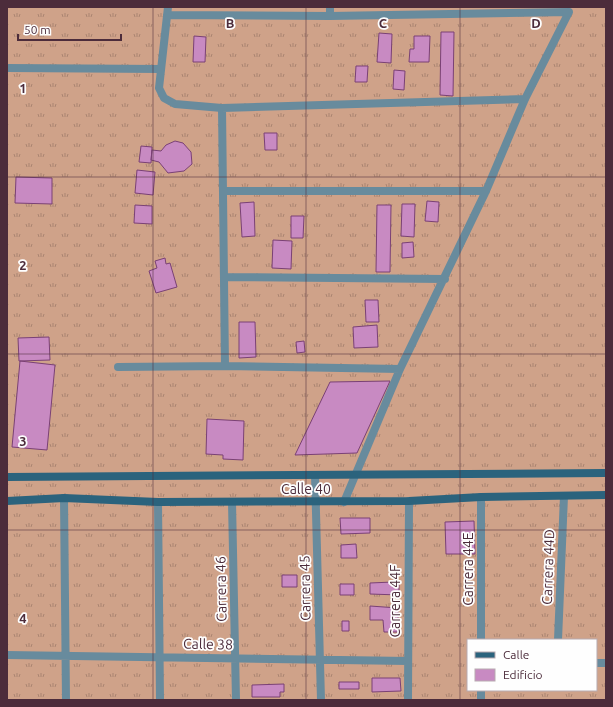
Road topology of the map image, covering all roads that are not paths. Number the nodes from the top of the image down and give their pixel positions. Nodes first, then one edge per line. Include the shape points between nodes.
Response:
1 (330, 7) edge
2 (502, 10) edge
3 (167, 11) edge
4 (330, 16) junction
5 (7, 68) edge
6 (161, 69) junction
7 (525, 99) junction
8 (222, 108) junction
9 (223, 191) junction
10 (486, 191) junction
11 (224, 277) junction
12 (445, 279) junction
13 (225, 366) junction
14 (118, 367) dead end
15 (400, 369) junction
16 (606, 474) edge
17 (315, 475) junction
18 (355, 475) junction
19 (7, 478) edge
20 (606, 495) edge
21 (564, 496) junction
22 (480, 497) junction
23 (64, 498) junction
24 (7, 501) edge
25 (409, 501) junction
26 (158, 502) junction
27 (232, 502) junction
28 (316, 502) junction
29 (344, 502) junction
30 (481, 639) edge
31 (558, 639) edge
32 (66, 654) junction
33 (7, 655) edge
34 (159, 656) junction
35 (235, 657) junction
36 (319, 659) junction
37 (408, 661) junction
38 (66, 700) edge
39 (160, 700) edge
40 (236, 700) edge
41 (321, 700) edge
42 (408, 700) edge

1 - 4 street
2 - 4 street
2 - 7 street via 569,12
3 - 4 street
3 - 6 street
5 - 6 street
6 - 8 street via 159,88 164,98 175,104
7 - 8 street
7 - 10 street
8 - 9 street
9 - 10 street
9 - 11 street
10 - 12 street
11 - 12 street
11 - 13 street
12 - 15 street
13 - 14 street
13 - 15 street
15 - 18 street
16 - 18 main road, Calle 40
17 - 18 main road, Calle 40
17 - 19 main road, Calle 40
17 - 28 street, Carrera 45
18 - 29 street
20 - 21 main road, Calle 40
21 - 22 main road, Calle 40
21 - 31 street, Carrera 44D
22 - 25 main road, Calle 40
22 - 30 street, Carrera 44E
23 - 24 main road, Calle 40
23 - 26 main road, Calle 40
23 - 32 street
25 - 29 main road, Calle 40
25 - 37 street, Carrera 44F
26 - 27 main road, Calle 40
26 - 34 street
27 - 28 main road, Calle 40
27 - 35 street, Carrera 46
28 - 29 main road, Calle 40
28 - 36 street, Carrera 45
32 - 33 street, Calle 38
32 - 34 street, Calle 38
32 - 38 street
34 - 35 street, Calle 38
34 - 39 street
35 - 36 street, Calle 38
35 - 40 street, Carrera 46
36 - 37 street, Calle 38
36 - 41 street, Carrera 45
37 - 42 street, Carrera 44F

